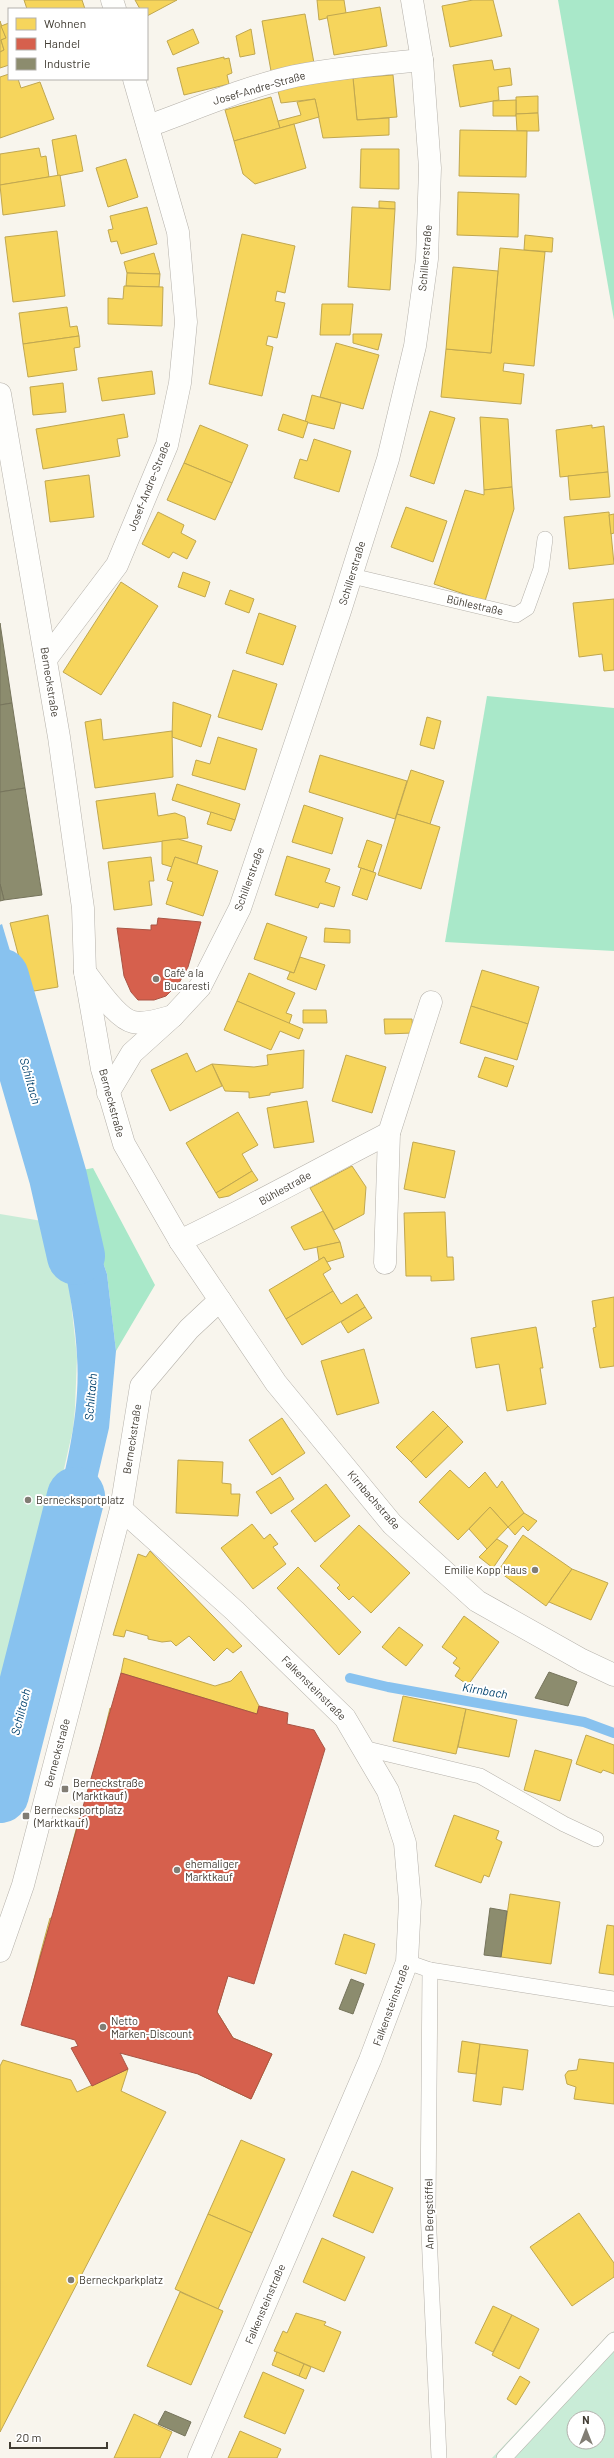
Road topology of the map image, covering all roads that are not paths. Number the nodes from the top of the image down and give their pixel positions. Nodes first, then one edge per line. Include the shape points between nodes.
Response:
1 (412, 0) edge
2 (422, 60) junction
3 (134, 80) edge
4 (148, 126) junction
5 (0, 394) edge
6 (545, 539) dead end
7 (352, 576) junction
8 (46, 659) junction
9 (85, 972) junction
10 (432, 1002) dead end
11 (173, 1016) junction
12 (108, 1092) junction
13 (389, 1133) junction
14 (180, 1241) junction
15 (385, 1263) dead end
16 (220, 1300) junction
17 (121, 1508) junction
18 (614, 1675) edge
19 (363, 1748) junction
20 (596, 1839) dead end
21 (0, 1951) edge
22 (407, 1962) junction
23 (430, 1970) junction
24 (614, 2000) edge
25 (614, 2340) edge
26 (199, 2458) edge
27 (439, 2458) edge
28 (504, 2458) edge

1 - 2 main road, Schillerstraße
2 - 4 main road, Josef-Andre-Straße via 352,66 294,77 208,103
2 - 7 main road, Schillerstraße via 430,168 427,259 415,346 388,459
3 - 4 main road, Josef-Andre-Straße
4 - 8 main road, Josef-Andre-Straße via 178,232 186,322 180,383 167,445 117,566
5 - 8 main road, Berneckstraße
6 - 7 lane, Bühlestraße via 541,569 527,608 516,615
7 - 11 main road, Schillerstraße via 240,908 200,987
8 - 9 main road, Berneckstraße via 82,908
9 - 11 main road via 114,1008 133,1022
9 - 12 main road, Berneckstraße
10 - 13 main road
11 - 12 main road, Schillerstraße via 132,1053
12 - 14 main road, Berneckstraße via 124,1144
13 - 14 main road, Bühlestraße via 245,1210
13 - 15 main road
14 - 16 main road, Berneckstraße
16 - 17 main road, Berneckstraße via 190,1329 141,1386
16 - 18 main road, Kirnbachstraße via 276,1383 392,1524 477,1601 582,1660
17 - 19 main road, Falkensteinstraße via 235,1611 345,1718
17 - 21 main road, Berneckstraße via 23,1885
19 - 20 lane via 480,1776 564,1824
19 - 22 main road, Falkensteinstraße via 388,1791 405,1843 410,1902
22 - 23 lane
22 - 26 main road, Falkensteinstraße via 370,2060
23 - 24 lane
23 - 27 lane, Am Bergstöffel via 428,2210
25 - 28 lane

